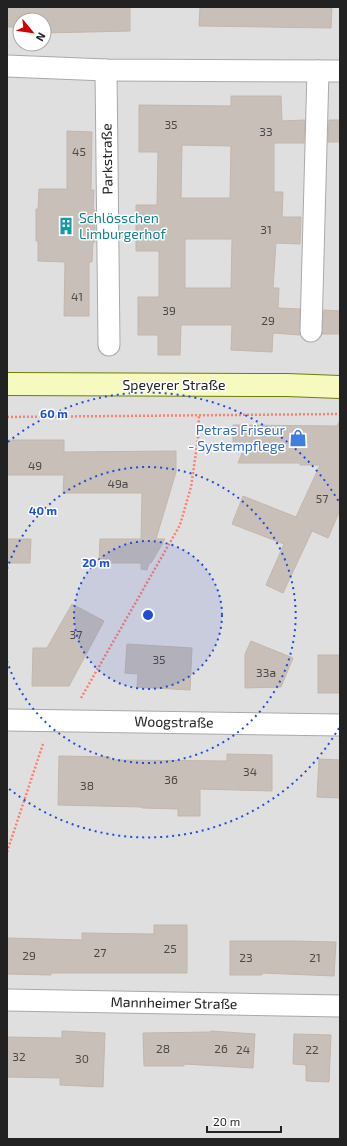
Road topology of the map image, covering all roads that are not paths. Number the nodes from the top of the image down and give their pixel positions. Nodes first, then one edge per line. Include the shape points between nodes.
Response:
1 (7, 66) edge
2 (106, 70) junction
3 (318, 71) junction
4 (340, 71) edge
5 (311, 331) dead end
6 (109, 345) dead end
7 (7, 384) edge
8 (340, 387) edge
9 (7, 720) edge
10 (340, 725) edge
11 (7, 1000) edge
12 (340, 1006) edge

1 - 2 street
2 - 3 street
2 - 6 street, Parkstraße
3 - 4 street
3 - 5 street
7 - 8 street, Speyerer Straße
9 - 10 street, Woogstraße
11 - 12 street, Mannheimer Straße

